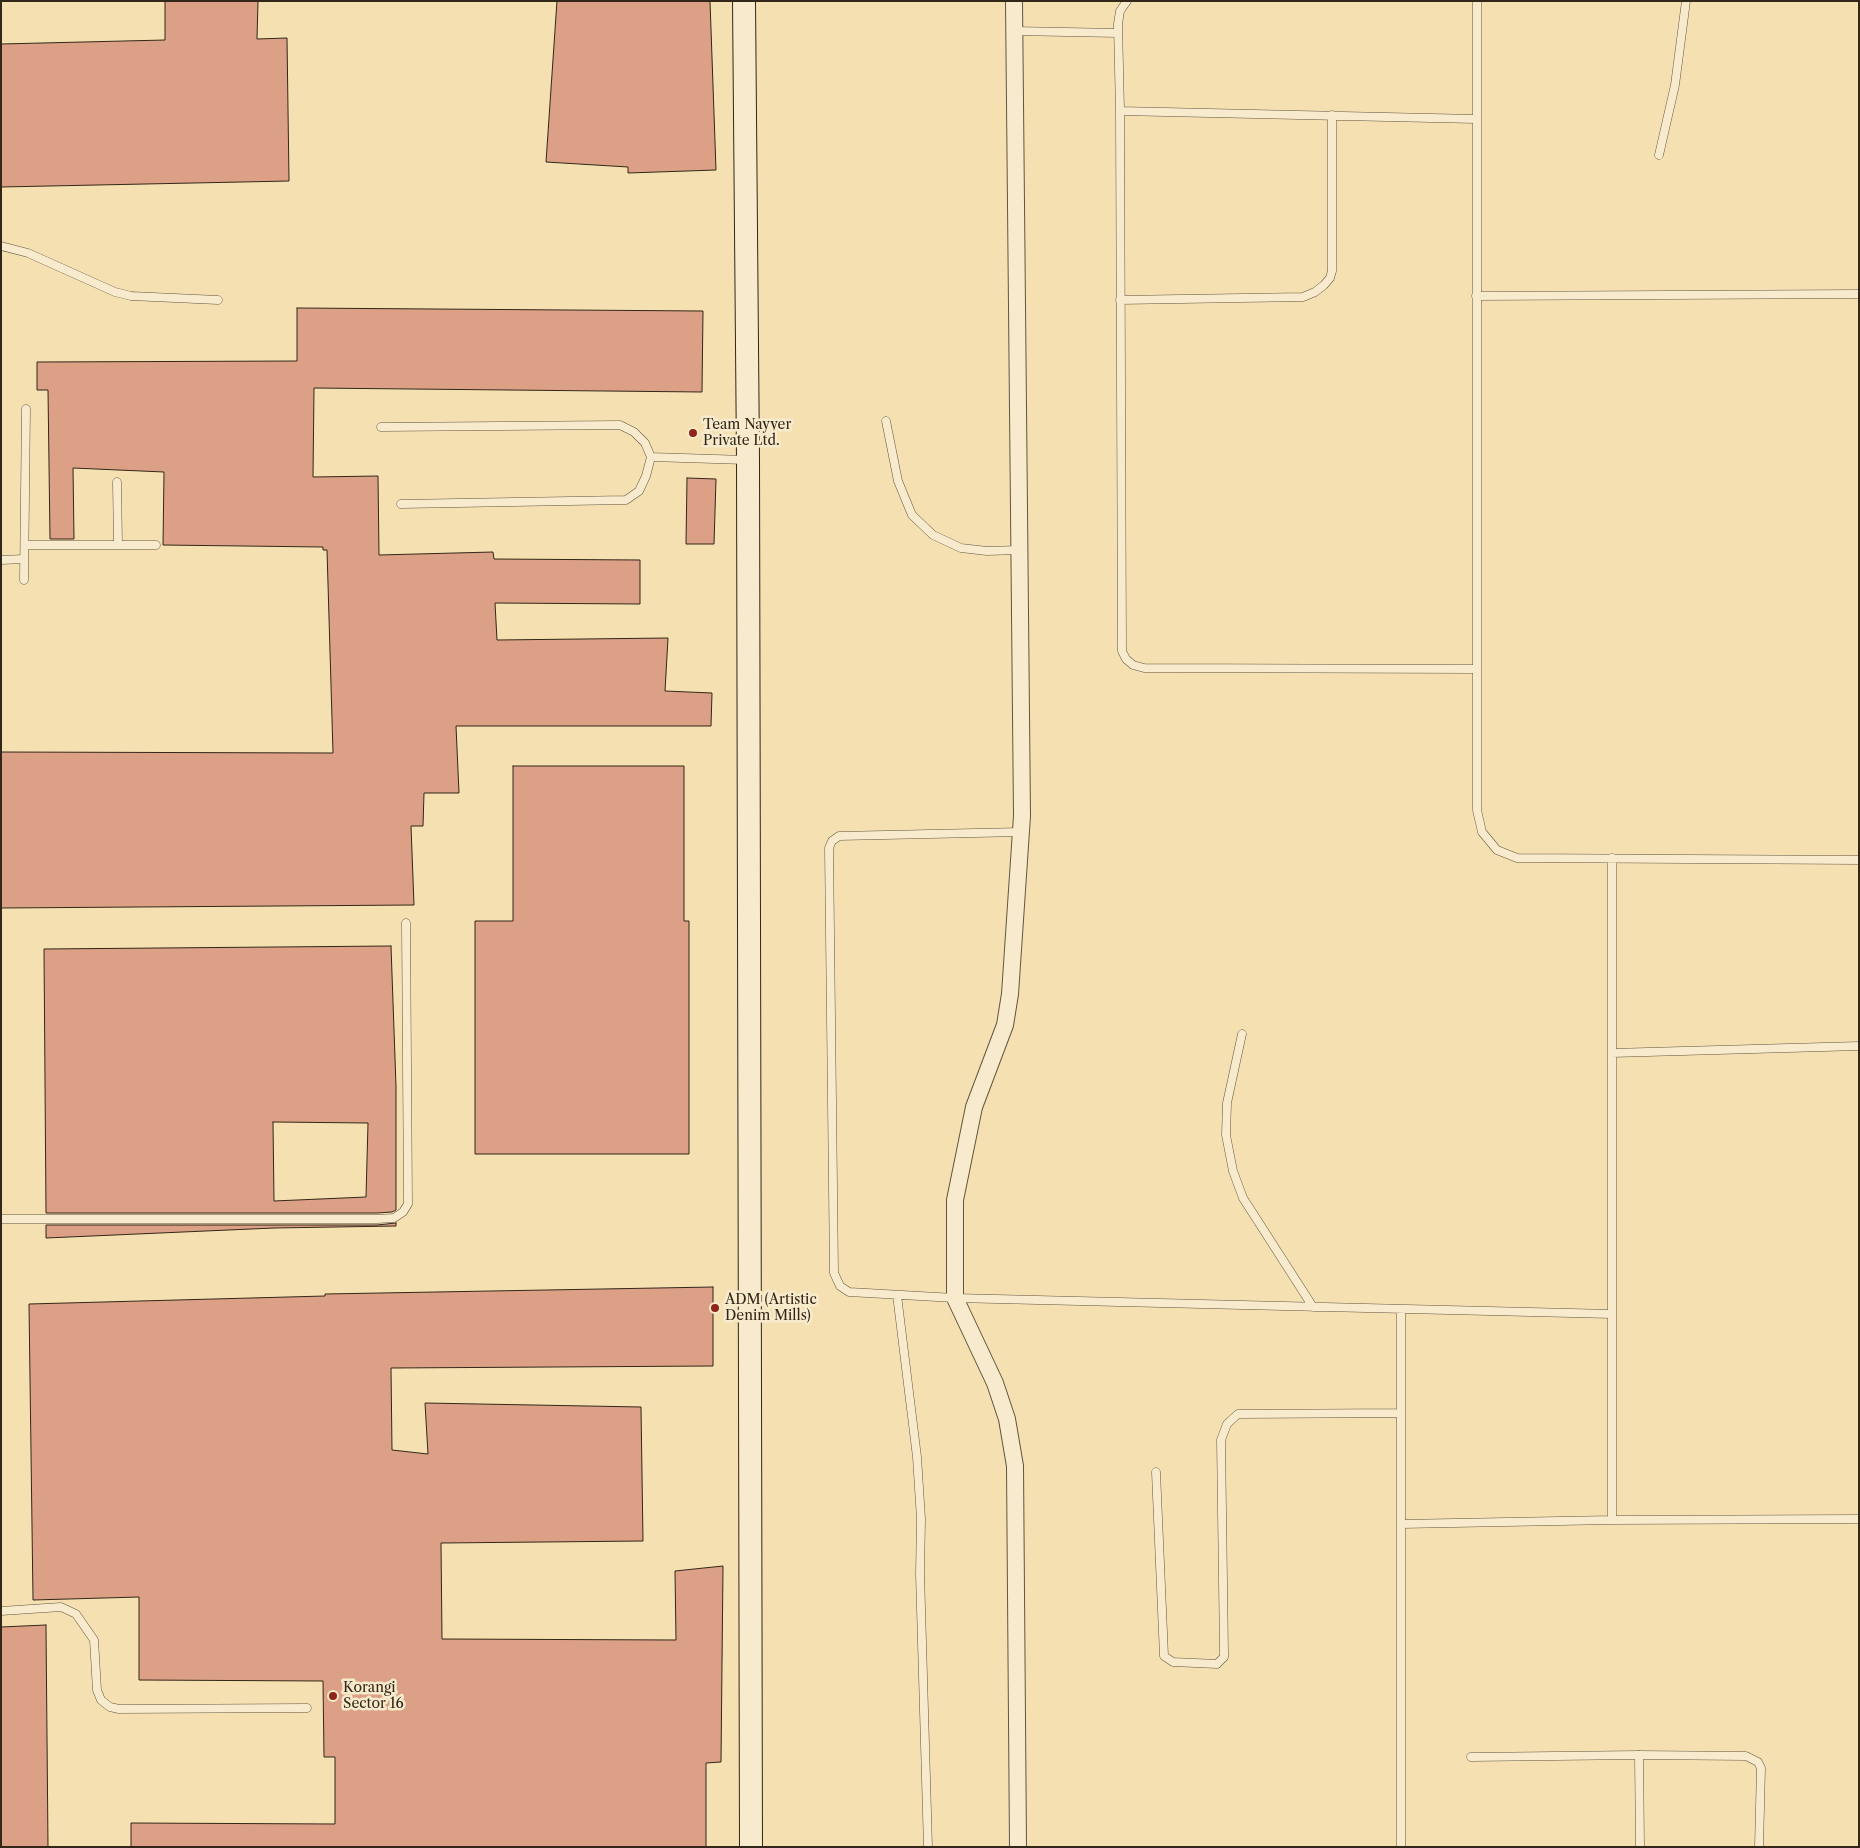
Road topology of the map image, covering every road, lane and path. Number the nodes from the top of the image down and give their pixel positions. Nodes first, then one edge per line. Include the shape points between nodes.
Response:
1 (744, 1) edge
2 (1014, 1) edge
3 (1127, 1) edge
4 (1477, 1) edge
5 (1686, 1) edge
6 (1014, 32) junction
7 (1118, 33) junction
8 (1120, 111) junction
9 (1332, 115) junction
10 (1476, 118) junction
11 (1659, 155) dead end
12 (1, 246) edge
13 (1859, 294) edge
14 (1476, 296) junction
15 (218, 300) dead end
16 (1120, 300) junction
17 (26, 409) dead end
18 (886, 422) dead end
19 (381, 427) dead end
20 (651, 457) junction
21 (748, 460) junction
22 (117, 482) dead end
23 (401, 504) dead end
24 (24, 545) junction
25 (118, 545) junction
26 (156, 545) dead end
27 (1020, 550) junction
28 (24, 559) junction
29 (1, 560) edge
30 (24, 580) dead end
31 (1476, 670) junction
32 (1021, 832) junction
33 (1612, 858) junction
34 (1859, 860) edge
35 (406, 923) dead end
36 (1242, 1034) dead end
37 (1859, 1046) edge
38 (1612, 1053) junction
39 (1, 1219) edge
40 (897, 1295) junction
41 (955, 1298) junction
42 (1313, 1307) junction
43 (1401, 1309) junction
44 (1612, 1314) junction
45 (1401, 1413) junction
46 (1156, 1472) dead end
47 (1859, 1519) edge
48 (1612, 1520) junction
49 (1401, 1524) junction
50 (1, 1611) edge
51 (307, 1708) dead end
52 (1639, 1755) junction
53 (1472, 1757) dead end
54 (751, 1847) edge
55 (928, 1847) edge
56 (1018, 1847) edge
57 (1401, 1847) edge
58 (1640, 1847) edge
59 (1759, 1847) edge

1 - 21 street
2 - 6 street
3 - 7 lane via 1120,11
4 - 10 lane
5 - 11 lane via 1675,85
6 - 7 lane
6 - 27 street
7 - 8 lane
8 - 9 lane
8 - 16 lane
9 - 10 lane
9 - 16 lane via 1332,271 1324,285 1304,297
10 - 14 lane
12 - 15 lane via 28,253 131,296
13 - 14 lane
14 - 31 lane
16 - 31 lane via 1122,651 1126,659 1144,668
17 - 24 lane
18 - 27 lane via 898,481 912,515 932,535 961,548
19 - 20 lane via 620,425 645,443
20 - 21 lane
20 - 23 lane via 639,491 626,500
21 - 54 street
22 - 25 lane
24 - 25 lane
24 - 28 lane
25 - 26 lane
27 - 32 street
28 - 29 lane
28 - 30 lane
31 - 33 lane via 1477,810 1482,832 1498,850 1517,858
32 - 40 lane via 838,836 830,848 834,1273 840,1286 850,1292
32 - 41 street via 1005,1025 974,1107 955,1200
33 - 34 lane
33 - 38 lane
35 - 39 lane via 408,1204 403,1212 394,1218 377,1219
36 - 42 lane via 1227,1103 1226,1135 1233,1171 1243,1198
37 - 38 lane
38 - 44 lane
40 - 41 lane
40 - 55 lane via 917,1457 920,1510
41 - 42 lane
41 - 56 street via 995,1383 1007,1419 1015,1466
42 - 43 lane
43 - 44 lane
43 - 45 lane
44 - 48 lane
45 - 46 lane via 1238,1414 1227,1424 1221,1440 1224,1657 1217,1664 1173,1662 1164,1656
45 - 49 lane
47 - 48 lane
48 - 49 lane
49 - 57 lane
50 - 51 lane via 61,1607 76,1614 94,1640 97,1690 101,1700 110,1707
52 - 53 lane
52 - 58 lane
52 - 59 lane via 1746,1756 1758,1762 1761,1768

